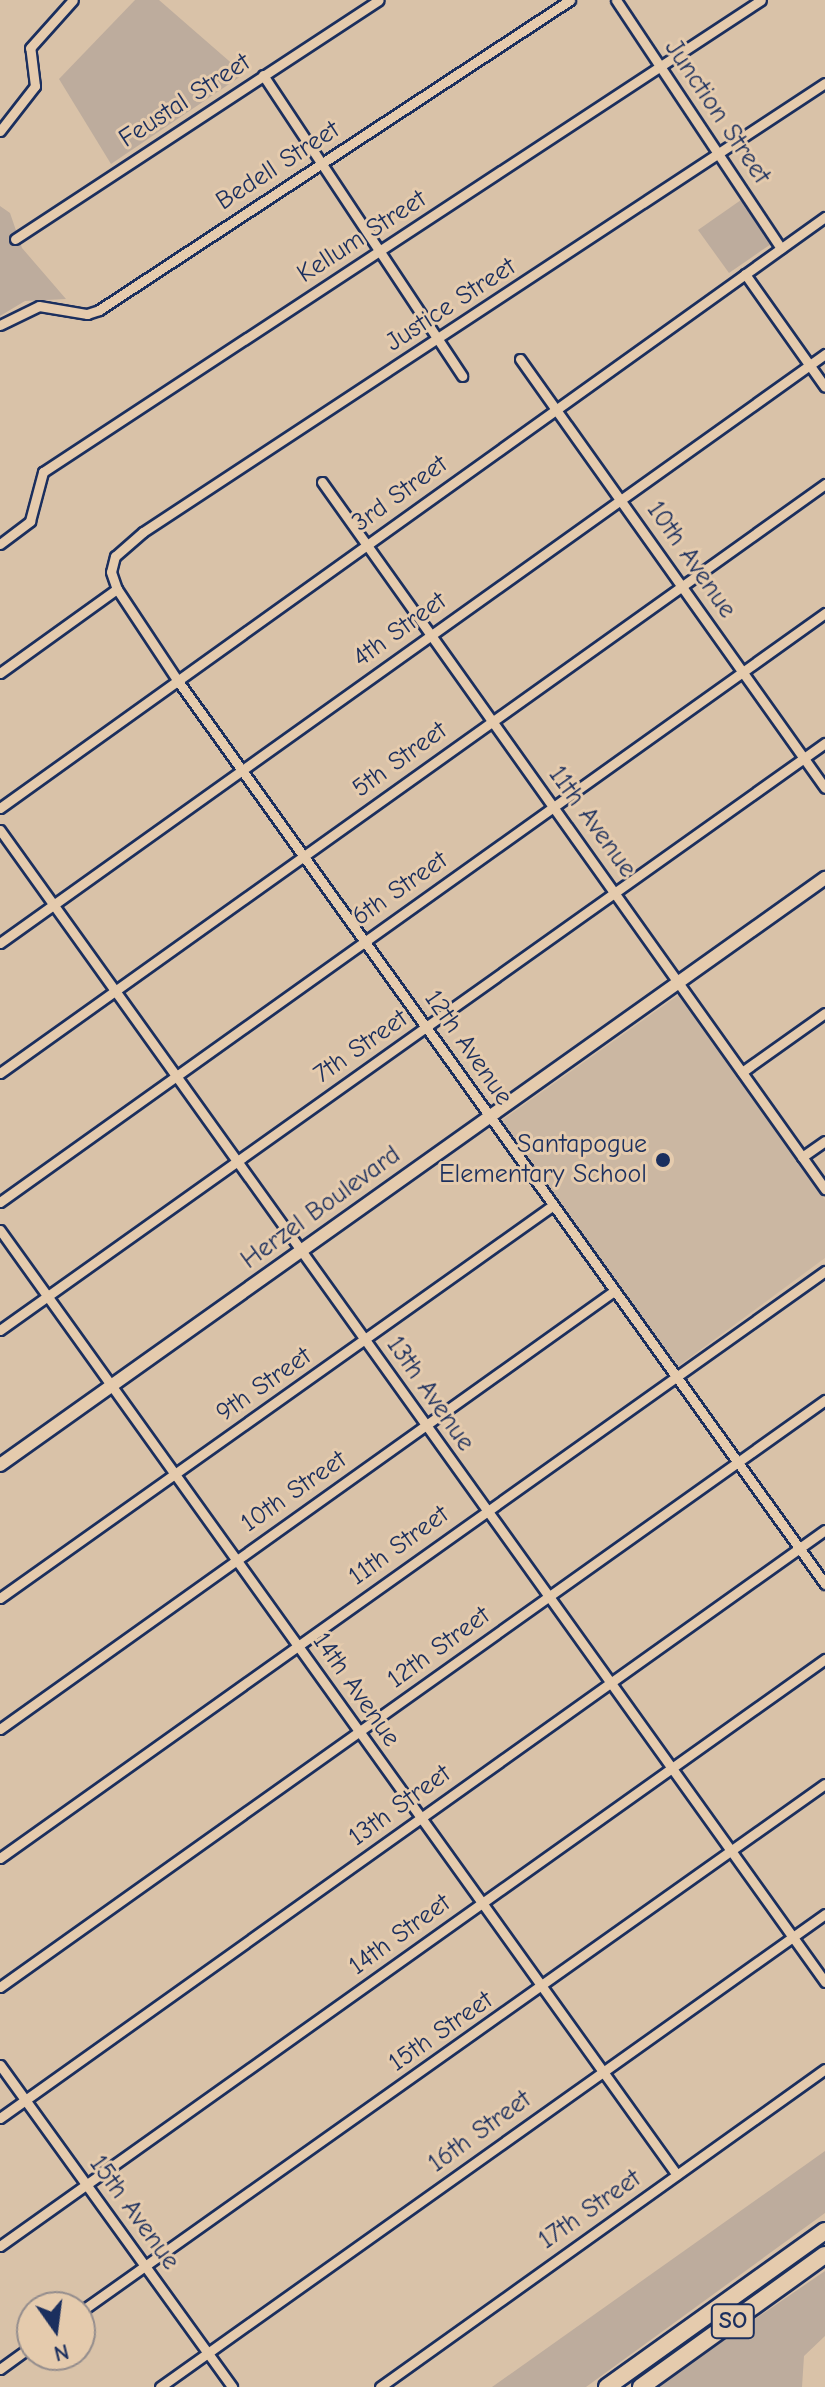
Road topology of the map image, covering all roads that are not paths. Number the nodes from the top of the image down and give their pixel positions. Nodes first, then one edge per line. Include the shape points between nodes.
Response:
1 (73, 0) edge
2 (379, 0) edge
3 (570, 0) edge
4 (616, 0) edge
5 (761, 0) edge
6 (660, 66) junction
7 (263, 75) junction
8 (825, 83) edge
9 (0, 131) edge
10 (718, 154) junction
11 (321, 164) junction
12 (825, 217) edge
13 (15, 239) dead end
14 (781, 248) junction
15 (379, 252) junction
16 (745, 274) junction
17 (0, 325) edge
18 (438, 340) junction
19 (825, 354) edge
20 (520, 359) dead end
21 (810, 365) junction
22 (462, 376) dead end
23 (825, 387) edge
24 (556, 409) junction
25 (322, 482) dead end
26 (825, 484) edge
27 (620, 499) junction
28 (0, 544) edge
29 (366, 545) junction
30 (111, 572) joint
31 (681, 586) junction
32 (117, 589) junction
33 (825, 613) edge
34 (431, 635) junction
35 (743, 672) junction
36 (0, 673) edge
37 (178, 681) junction
38 (493, 721) junction
39 (825, 743) edge
40 (804, 758) junction
41 (242, 770) junction
42 (825, 788) edge
43 (554, 807) junction
44 (0, 808) edge
45 (0, 830) edge
46 (304, 855) junction
47 (825, 878) edge
48 (615, 892) junction
49 (53, 905) junction
50 (365, 941) junction
51 (0, 943) edge
52 (680, 980) junction
53 (115, 991) junction
54 (825, 1013) edge
55 (427, 1027) junction
56 (742, 1072) junction
57 (0, 1073) edge
58 (176, 1076) junction
59 (489, 1115) junction
60 (825, 1141) edge
61 (802, 1157) junction
62 (237, 1162) junction
63 (825, 1189) edge
64 (0, 1202) edge
65 (552, 1206) junction
66 (0, 1230) edge
67 (300, 1250) junction
68 (825, 1271) edge
69 (614, 1291) junction
70 (47, 1296) junction
71 (0, 1330) edge
72 (365, 1341) junction
73 (675, 1377) junction
74 (112, 1386) junction
75 (825, 1400) edge
76 (425, 1426) junction
77 (737, 1463) junction
78 (0, 1465) edge
79 (175, 1474) junction
80 (486, 1512) junction
81 (825, 1530) edge
82 (799, 1549) junction
83 (236, 1560) junction
84 (825, 1584) edge
85 (0, 1598) edge
86 (548, 1598) junction
87 (298, 1646) junction
88 (825, 1659) edge
89 (609, 1683) junction
90 (0, 1729) edge
91 (359, 1733) junction
92 (671, 1769) junction
93 (825, 1784) edge
94 (421, 1818) junction
95 (731, 1851) junction
96 (0, 1858) edge
97 (483, 1903) junction
98 (825, 1914) edge
99 (793, 1937) junction
100 (825, 1982) edge
101 (543, 1986) junction
102 (0, 1987) edge
103 (0, 2065) edge
104 (825, 2069) edge
105 (603, 2071) junction
106 (25, 2100) junction
107 (0, 2118) edge
108 (677, 2175) junction
109 (87, 2185) junction
110 (825, 2231) edge
111 (0, 2246) edge
112 (825, 2255) edge
113 (145, 2267) junction
114 (96, 2301) edge
115 (209, 2353) junction
116 (160, 2387) edge
117 (232, 2387) edge
118 (380, 2387) edge
119 (607, 2387) edge
120 (641, 2387) edge

1 - 9 street via 30,48 35,86
2 - 7 street, Feustal Street
3 - 11 street, Bedell Street
4 - 6 street, Junction Street
5 - 6 street, Kellum Street
6 - 10 street, Junction Street
6 - 15 street, Kellum Street
7 - 11 street
7 - 13 street, Feustal Street
8 - 10 street, Justice Street
10 - 14 street, Junction Street
10 - 18 street, Justice Street
11 - 15 street
11 - 17 street, Bedell Street via 99,310 87,314 39,306
12 - 14 street, 3rd Street
14 - 16 street, 3rd Street
15 - 18 street
15 - 28 street, Kellum Street via 43,472 30,521
16 - 21 street
16 - 24 street, 3rd Street
18 - 22 street
18 - 30 street, Justice Street via 126,544
19 - 21 street, 4th Street
20 - 24 street, 10th Avenue
21 - 23 street
21 - 27 street, 4th Street
24 - 27 street, 10th Avenue
24 - 29 street, 3rd Street
25 - 29 street, 11th Avenue
26 - 31 street, 5th Street
27 - 31 street, 10th Avenue
27 - 34 street, 4th Street
29 - 34 street, 11th Avenue
29 - 37 street, 3rd Street
30 - 32 street, 12th Avenue
31 - 35 street, 10th Avenue
31 - 38 street, 5th Street
32 - 36 street
32 - 37 street, 12th Avenue
33 - 35 street, 6th Street
34 - 38 street, 11th Avenue
34 - 41 street, 4th Street
35 - 40 street, 10th Avenue
35 - 43 street, 6th Street
37 - 41 street, 12th Avenue
37 - 44 street, 3rd Street
38 - 43 street, 11th Avenue
38 - 46 street, 5th Street
39 - 40 street, 7th Street
40 - 42 street, 10th Avenue
40 - 48 street, 7th Street
41 - 46 street, 12th Avenue
41 - 49 street, 4th Street
43 - 48 street, 11th Avenue
43 - 50 street, 6th Street
45 - 49 street, 13th Avenue
46 - 50 street, 12th Avenue
46 - 53 street, 5th Street
47 - 52 street, Herzel Boulevard
48 - 52 street, 11th Avenue
48 - 55 street, 7th Street
49 - 51 street, 4th Street
49 - 53 street, 13th Avenue
50 - 55 street, 12th Avenue
50 - 58 street, 6th Street
52 - 56 street, 11th Avenue
52 - 59 street, Herzel Boulevard
53 - 57 street, 5th Street
53 - 58 street, 13th Avenue
54 - 56 street
55 - 59 street, 12th Avenue
55 - 62 street, 7th Street
56 - 61 street, 11th Avenue
58 - 62 street, 13th Avenue
58 - 64 street, 6th Street
59 - 65 street, 12th Avenue
59 - 67 street, Herzel Boulevard
60 - 61 street
61 - 63 street, 11th Avenue
62 - 67 street, 13th Avenue
62 - 70 street, 7th Street
65 - 69 street, 12th Avenue
65 - 72 street, 9th Street
66 - 70 street, 14th Avenue
67 - 72 street, 13th Avenue
67 - 74 street, Herzel Boulevard
68 - 73 street, 11th Street
69 - 73 street, 12th Avenue
69 - 76 street, 10th Street
70 - 71 street, 7th Street
70 - 74 street, 14th Avenue
72 - 76 street, 13th Avenue
72 - 79 street, 9th Street
73 - 77 street, 12th Avenue
73 - 80 street, 11th Street
74 - 78 street, Herzel Boulevard
74 - 79 street, 14th Avenue
75 - 77 street, 12th Street
76 - 80 street, 13th Avenue
76 - 83 street, 10th Street
77 - 82 street, 12th Avenue
77 - 86 street, 12th Street
79 - 83 street, 14th Avenue
79 - 85 street, 9th Street
80 - 86 street, 13th Avenue
80 - 87 street, 11th Street
81 - 82 street, 13th Street
82 - 84 street, 12th Avenue
82 - 89 street, 13th Street
83 - 87 street, 14th Avenue
83 - 90 street, 10th Street
86 - 89 street, 13th Avenue
86 - 91 street, 12th Street
87 - 91 street, 14th Avenue
87 - 96 street, 11th Street
88 - 92 street, 14th Street
89 - 92 street, 13th Avenue
89 - 94 street, 13th Street
91 - 94 street, 14th Avenue
91 - 102 street, 12th Street
92 - 95 street, 13th Avenue
92 - 97 street, 14th Street
93 - 95 street, 15th Street
94 - 97 street, 14th Avenue
94 - 106 street, 13th Street
95 - 99 street, 13th Avenue
95 - 101 street, 15th Street
97 - 101 street, 14th Avenue
97 - 109 street, 14th Street
98 - 99 street, 16th Street
99 - 100 street, 13th Avenue
99 - 105 street, 16th Street
101 - 105 street, 14th Avenue
101 - 113 street, 15th Street
103 - 106 street, 15th Avenue
104 - 108 street, 17th Street
105 - 108 street, 14th Avenue
105 - 115 street, 16th Street
106 - 107 street, 13th Street
106 - 109 street, 15th Avenue
108 - 118 street, 17th Street
109 - 111 street, 14th Street
109 - 113 street, 15th Avenue
110 - 119 highway, SO
112 - 120 highway, SO
113 - 114 street, 15th Street
113 - 115 street, 15th Avenue
115 - 116 street, 16th Street
115 - 117 street, 15th Avenue

